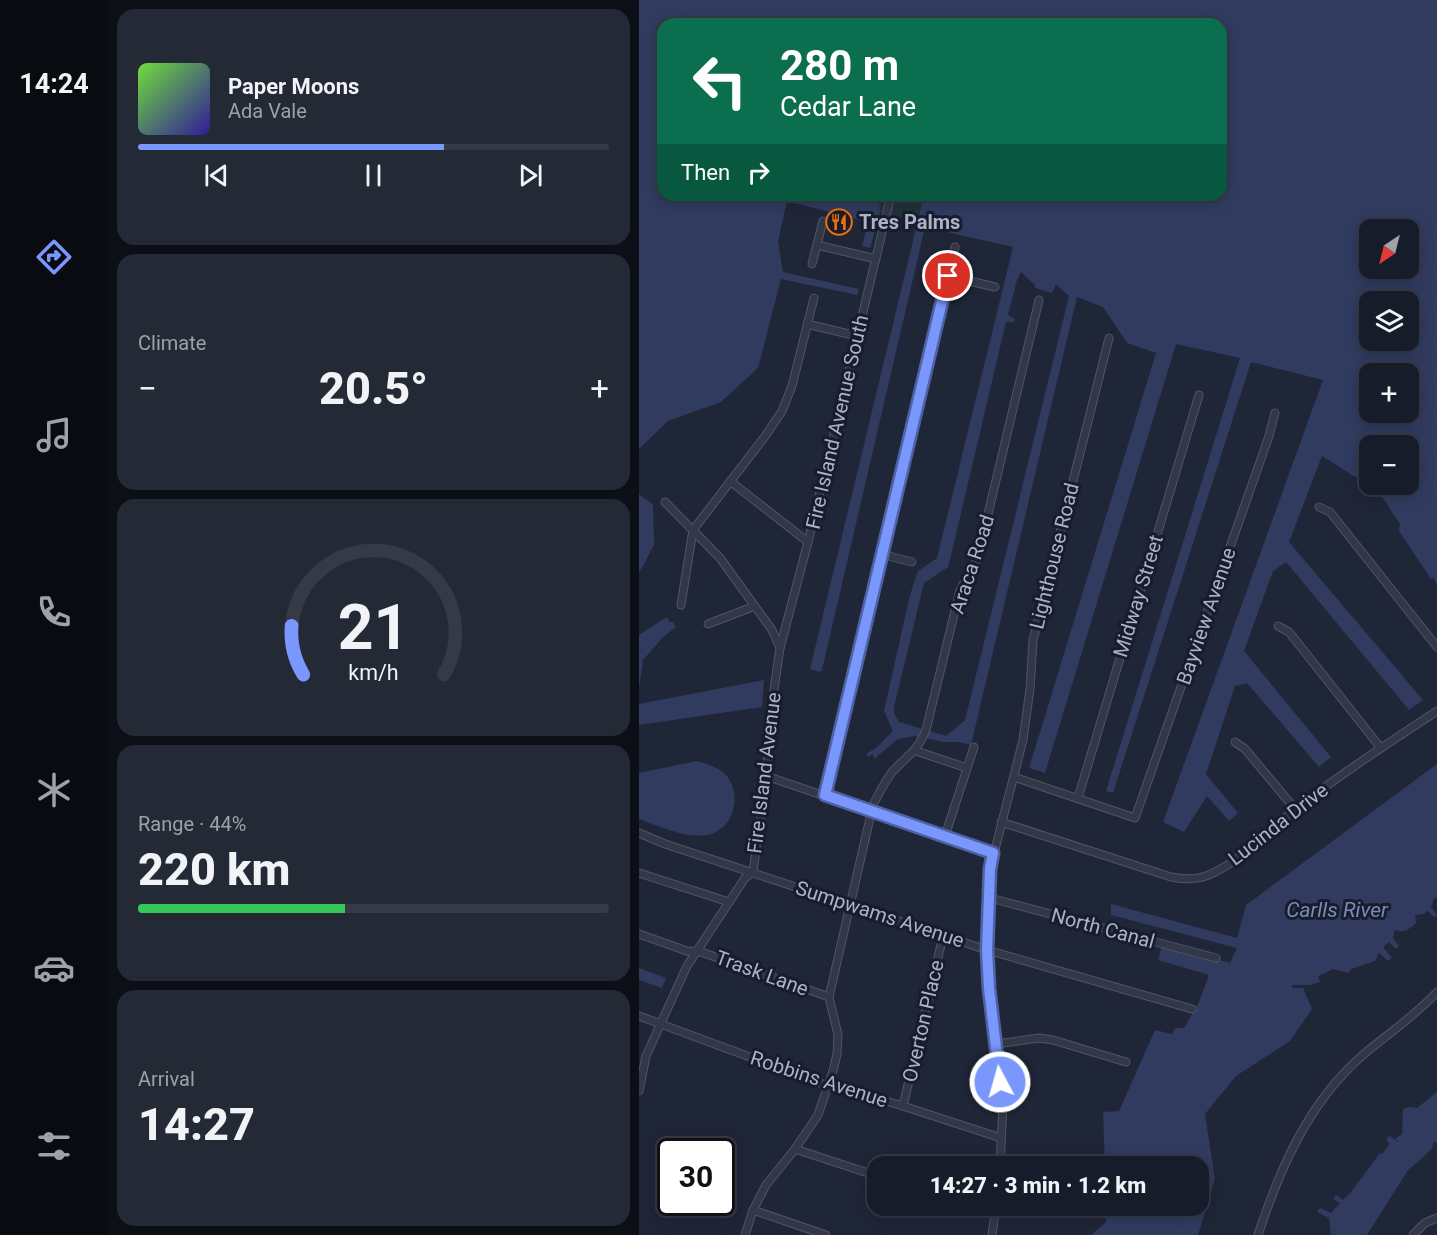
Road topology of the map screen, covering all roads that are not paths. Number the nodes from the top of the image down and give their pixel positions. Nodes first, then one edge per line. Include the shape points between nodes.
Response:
1 (890, 201) edge
2 (823, 221) dead end
3 (817, 245) junction
4 (955, 247) dead end
5 (876, 259) junction
6 (812, 264) dead end
7 (948, 276) junction
8 (995, 287) dead end
9 (814, 298) dead end
10 (1039, 300) dead end
11 (807, 324) junction
12 (857, 336) junction
13 (1109, 338) dead end
14 (1199, 395) dead end
15 (1275, 412) dead end
16 (730, 481) junction
17 (665, 502) dead end
18 (1319, 507) dead end
19 (693, 530) junction
20 (808, 542) junction
21 (881, 554) junction
22 (912, 562) dead end
23 (681, 605) dead end
24 (755, 606) junction
25 (708, 624) dead end
26 (1278, 626) dead end
27 (1437, 647) edge
28 (780, 648) junction
29 (1437, 711) edge
30 (1235, 742) dead end
31 (974, 747) dead end
32 (1380, 747) junction
33 (916, 751) junction
34 (967, 768) junction
35 (767, 776) junction
36 (1014, 777) junction
37 (825, 795) junction
38 (1078, 798) junction
39 (1295, 809) junction
40 (873, 812) junction
41 (1002, 822) junction
42 (639, 833) edge
43 (945, 836) junction
44 (993, 853) junction
45 (753, 872) junction
46 (639, 873) edge
47 (990, 898) junction
48 (729, 902) junction
49 (852, 905) junction
50 (639, 934) edge
51 (943, 936) junction
52 (987, 950) junction
53 (695, 952) junction
54 (1216, 958) dead end
55 (1437, 992) edge
56 (829, 997) junction
57 (1192, 1009) dead end
58 (639, 1016) edge
59 (661, 1024) junction
60 (997, 1044) junction
61 (1127, 1062) dead end
62 (828, 1086) junction
63 (639, 1091) edge
64 (903, 1106) junction
65 (1001, 1138) junction
66 (795, 1149) junction
67 (1000, 1156) edge
68 (867, 1173) edge
69 (753, 1210) junction
70 (995, 1216) edge
71 (1437, 1218) edge
72 (745, 1235) edge
73 (826, 1235) edge
74 (992, 1235) edge
75 (1258, 1235) edge
76 (1413, 1235) edge

1 - 5 street, Fire Island Avenue South
2 - 3 street
3 - 5 street
3 - 6 street
4 - 7 street
5 - 12 street, Fire Island Avenue South
7 - 8 street
7 - 21 street
9 - 11 street
10 - 33 street, Araca Road via 977,560 960,590 926,730
11 - 12 street
11 - 16 street via 782,411
12 - 20 street, Fire Island Avenue South
13 - 36 street, Lighthouse Road via 1033,640 1027,712
14 - 38 street, Midway Street
15 - 38 street, Bayview Avenue via 1135,818
16 - 19 street
16 - 20 street
17 - 19 street
18 - 27 street via 1330,512
19 - 23 street
19 - 24 street via 720,558
20 - 28 street, Fire Island Avenue South
21 - 22 street
21 - 37 street
24 - 25 street
24 - 28 street
26 - 32 street via 1289,632
28 - 35 street, Fire Island Avenue
29 - 32 street, Lucinda Drive
30 - 39 street
31 - 34 street
32 - 39 street, Lucinda Drive
33 - 34 street
33 - 40 street, Araca Road via 883,785
34 - 43 street
35 - 37 street
35 - 45 street, Fire Island Avenue
36 - 38 street
36 - 41 street, Lighthouse Road
37 - 40 street
39 - 41 street, Lucinda Drive via 1229,864 1187,880
40 - 43 street
40 - 49 street, Araca Road
41 - 44 street, Lighthouse Road
42 - 45 street, Sumpwams Avenue
43 - 44 street
44 - 47 street, Lighthouse Road
45 - 48 street, Fire Island Avenue
45 - 49 street, Sumpwams Avenue
46 - 48 street
47 - 52 street, Lighthouse Road
47 - 54 street, North Canal
48 - 53 street, Fire Island Avenue
49 - 51 street, Sumpwams Avenue
49 - 56 street, Araca Road
50 - 53 street, Trask Lane
51 - 52 street, Sumpwams Avenue
51 - 64 street, Overton Place
52 - 57 street, Sumpwams Avenue
52 - 60 street, Lighthouse Road
53 - 56 street, Trask Lane
53 - 59 street, Fire Island Avenue
55 - 75 street via 1410,1019 1363,1055 1314,1111 1295,1142
56 - 62 street via 838,1035
58 - 59 street, Robbins Avenue
59 - 62 street, Robbins Avenue
59 - 63 street, Fire Island Avenue via 646,1056
60 - 61 street via 1039,1038
60 - 65 street, Lighthouse Road via 1003,1104
62 - 64 street, Robbins Avenue
62 - 66 street via 817,1115
64 - 65 street, Robbins Avenue
65 - 67 street, Lighthouse Road
66 - 68 street
66 - 69 street via 766,1185
69 - 72 street
69 - 73 street
70 - 74 street
71 - 76 street

